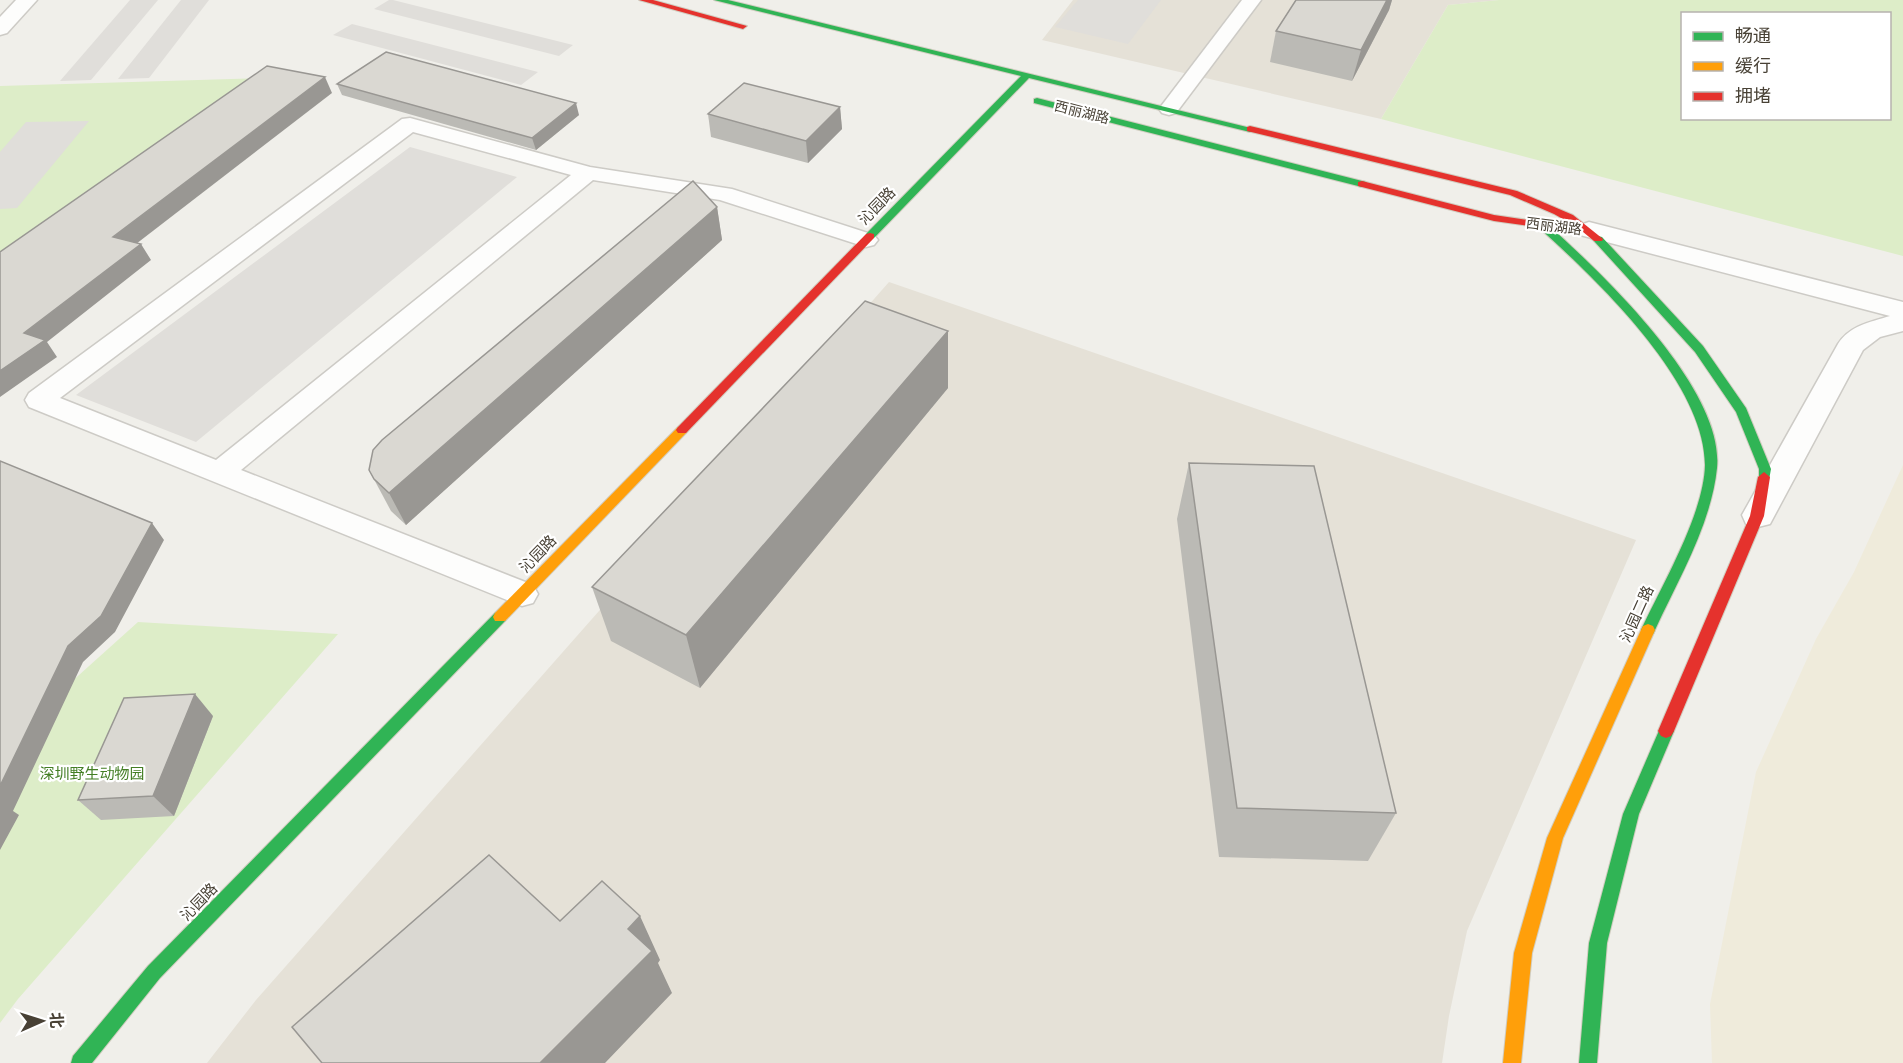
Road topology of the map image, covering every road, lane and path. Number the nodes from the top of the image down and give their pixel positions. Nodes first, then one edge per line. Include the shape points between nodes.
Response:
1 (27, 0) edge
2 (643, 0) edge
3 (718, 0) edge
4 (1252, 0) edge
5 (0, 29) edge
6 (755, 29) dead end
7 (1027, 75) junction
8 (990, 89) dead end
9 (1009, 94) junction
10 (1169, 110) junction
11 (588, 173) junction
12 (1542, 225) junction
13 (1589, 230) junction
14 (866, 240) junction
15 (1903, 311) edge
16 (1903, 322) edge
17 (218, 473) junction
18 (1757, 516) junction
19 (522, 594) junction
20 (80, 1063) edge
21 (1512, 1063) edge
22 (1588, 1063) edge

1 - 5 street
2 - 6 street
3 - 7 street, 西丽湖路
4 - 10 lane
7 - 9 street, 沁园路
7 - 10 street, 西丽湖路
8 - 9 street, 西丽湖路
9 - 12 street, 西丽湖路 via 1482,215
9 - 14 street, 沁园路
10 - 13 street, 西丽湖路 via 1513,193 1548,206
11 - 14 lane via 724,194
11 - 17 lane
11 - 17 lane via 410,124 39,400
12 - 13 street, 西丽湖路
12 - 21 street, 沁园二路 via 1567,246 1658,349 1692,396 1710,440 1711,480 1696,522 1555,838 1522,953
13 - 15 street
13 - 18 street via 1699,349 1742,411 1765,469
14 - 19 street, 沁园路
16 - 18 street via 1870,331 1852,344
17 - 19 lane
18 - 22 street via 1631,814 1598,943
19 - 20 street, 沁园路 via 154,972

